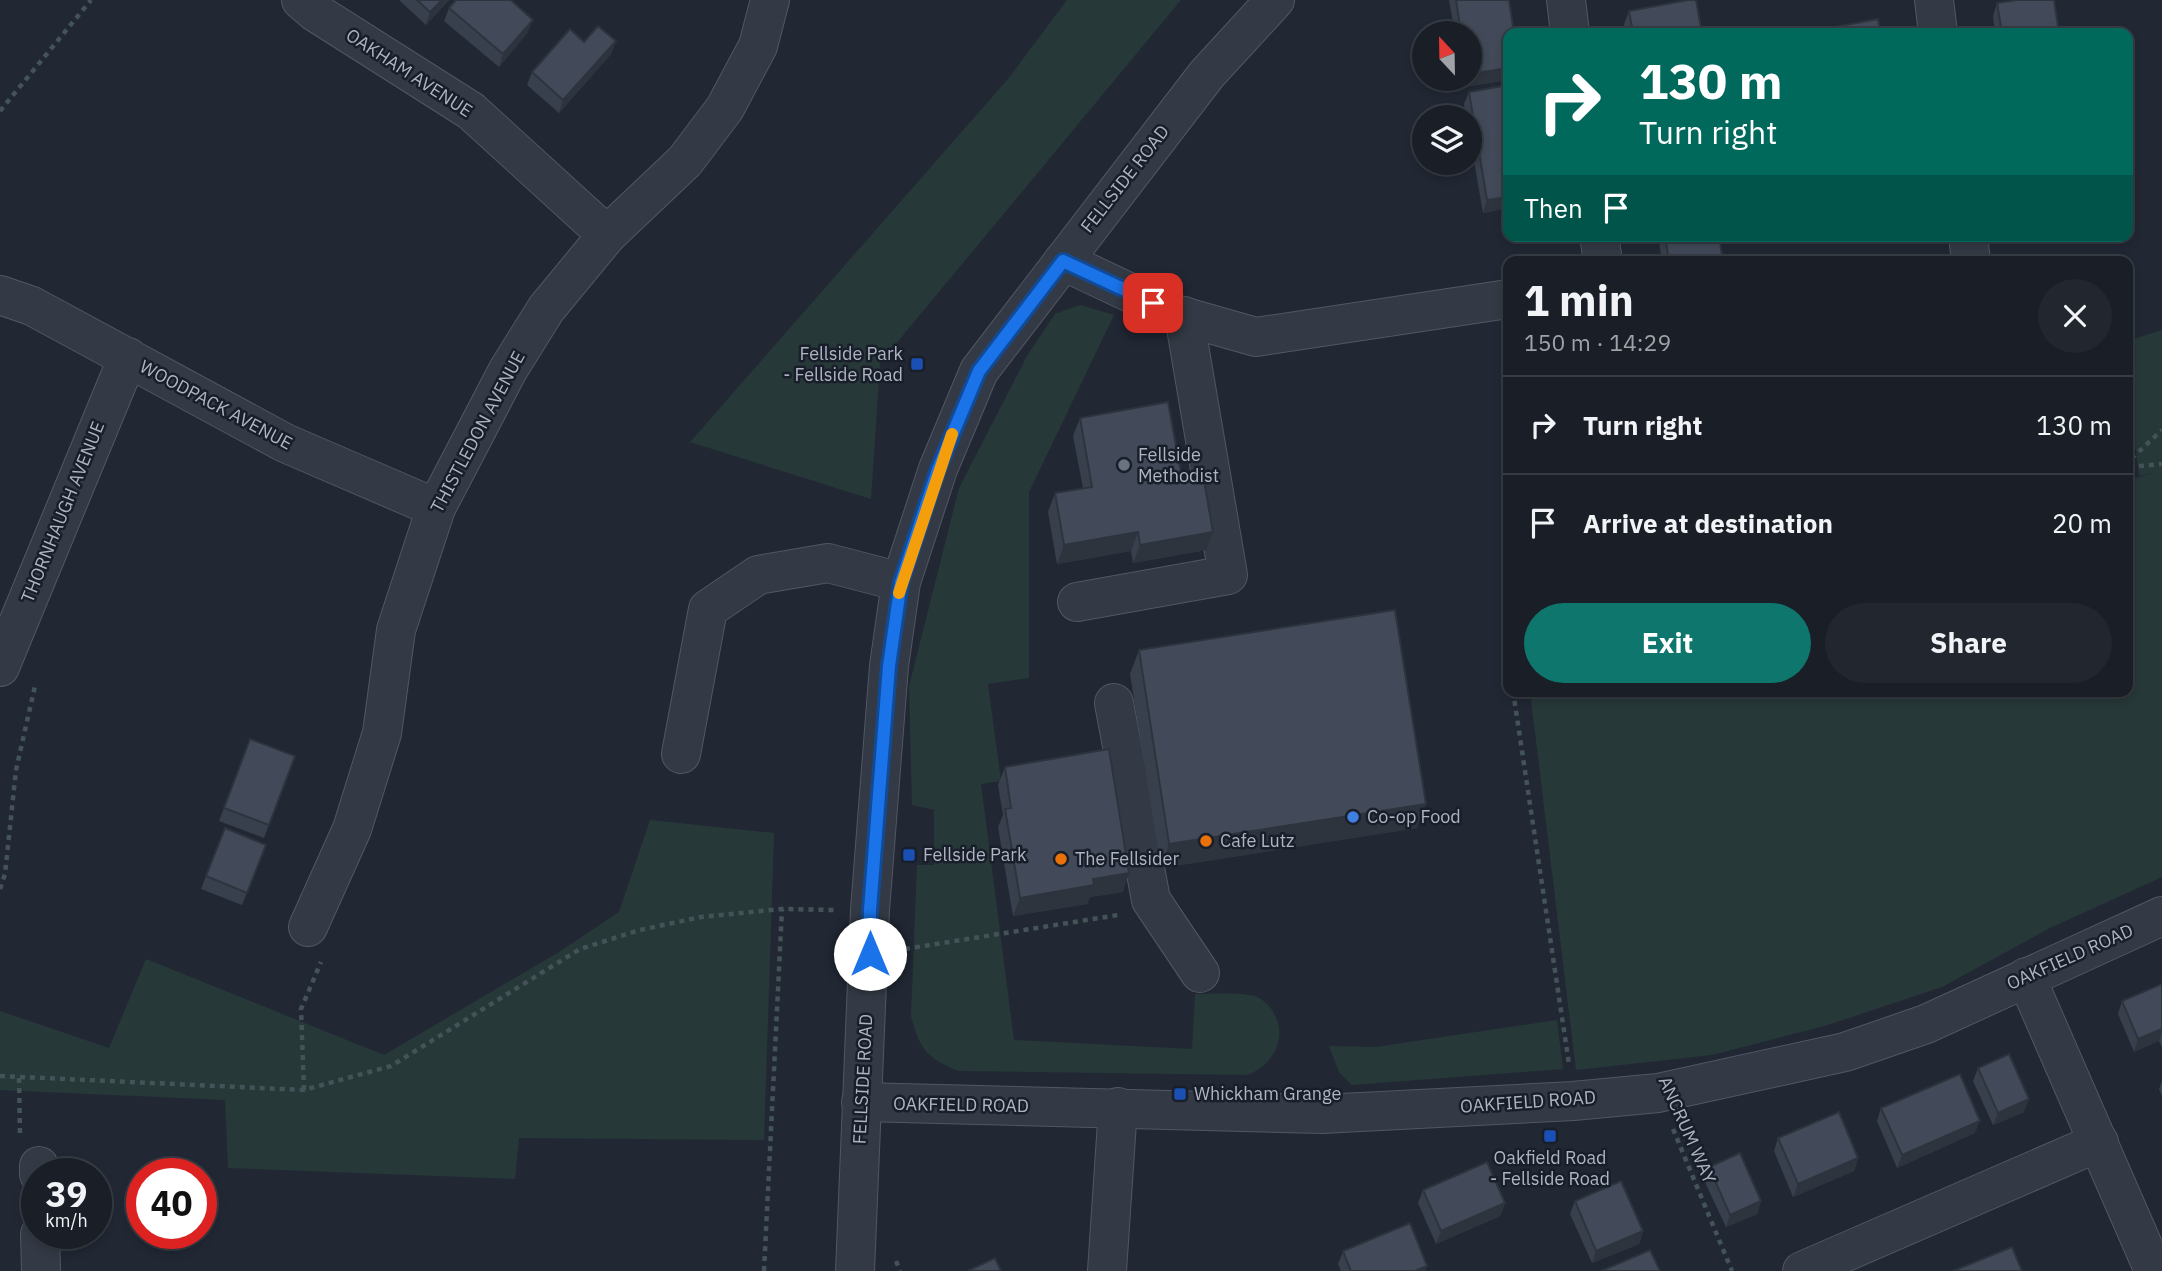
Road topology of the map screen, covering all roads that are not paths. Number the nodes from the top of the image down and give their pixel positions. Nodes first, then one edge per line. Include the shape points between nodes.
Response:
1 (301, 0) edge
2 (770, 0) edge
3 (1275, 0) edge
4 (1566, 0) edge
5 (1934, 0) edge
6 (1569, 28) edge
7 (1937, 28) edge
8 (607, 235) junction
9 (1063, 261) junction
10 (0, 295) edge
11 (1503, 300) edge
12 (1184, 316) junction
13 (128, 357) junction
14 (436, 508) junction
15 (901, 582) junction
16 (1077, 601) dead end
17 (4, 657) edge
18 (1114, 703) dead end
19 (681, 754) dead end
20 (2162, 916) edge
21 (307, 927) road end
22 (1200, 973) dead end
23 (2026, 976) junction
24 (861, 1102) junction
25 (1118, 1107) junction
26 (2099, 1142) junction
27 (40, 1249) edge
28 (41, 1271) edge
29 (855, 1271) edge
30 (1107, 1271) edge
31 (1802, 1271) edge
32 (2154, 1271) edge

1 - 8 street, OAKHAM AVENUE via 471,111
2 - 8 street, THISTLEDON AVENUE via 758,47 725,107 685,162
3 - 9 street, FELLSIDE ROAD via 1207,74
4 - 6 street
5 - 7 street
8 - 14 street, THISTLEDON AVENUE via 540,319 508,370
9 - 12 street
9 - 15 street, FELLSIDE ROAD via 979,371 938,469
10 - 13 street, WOODPACK AVENUE via 32,306
11 - 12 street via 1256,337
12 - 16 street via 1228,575
13 - 14 street, WOODPACK AVENUE via 285,443
13 - 17 street, THORNHAUGH AVENUE
14 - 21 street, THISTLEDON AVENUE via 396,631 383,733 352,830
15 - 19 street via 828,563 758,575 708,609
15 - 24 street, FELLSIDE ROAD via 889,666 870,910
18 - 22 street via 1151,901
20 - 23 street, OAKFIELD ROAD
23 - 25 street, OAKFIELD ROAD via 1926,1024 1845,1052 1658,1093 1322,1114
23 - 26 street
24 - 25 street, OAKFIELD ROAD
24 - 29 street, FELLSIDE ROAD
25 - 30 street
26 - 31 street
26 - 32 street
27 - 28 street

